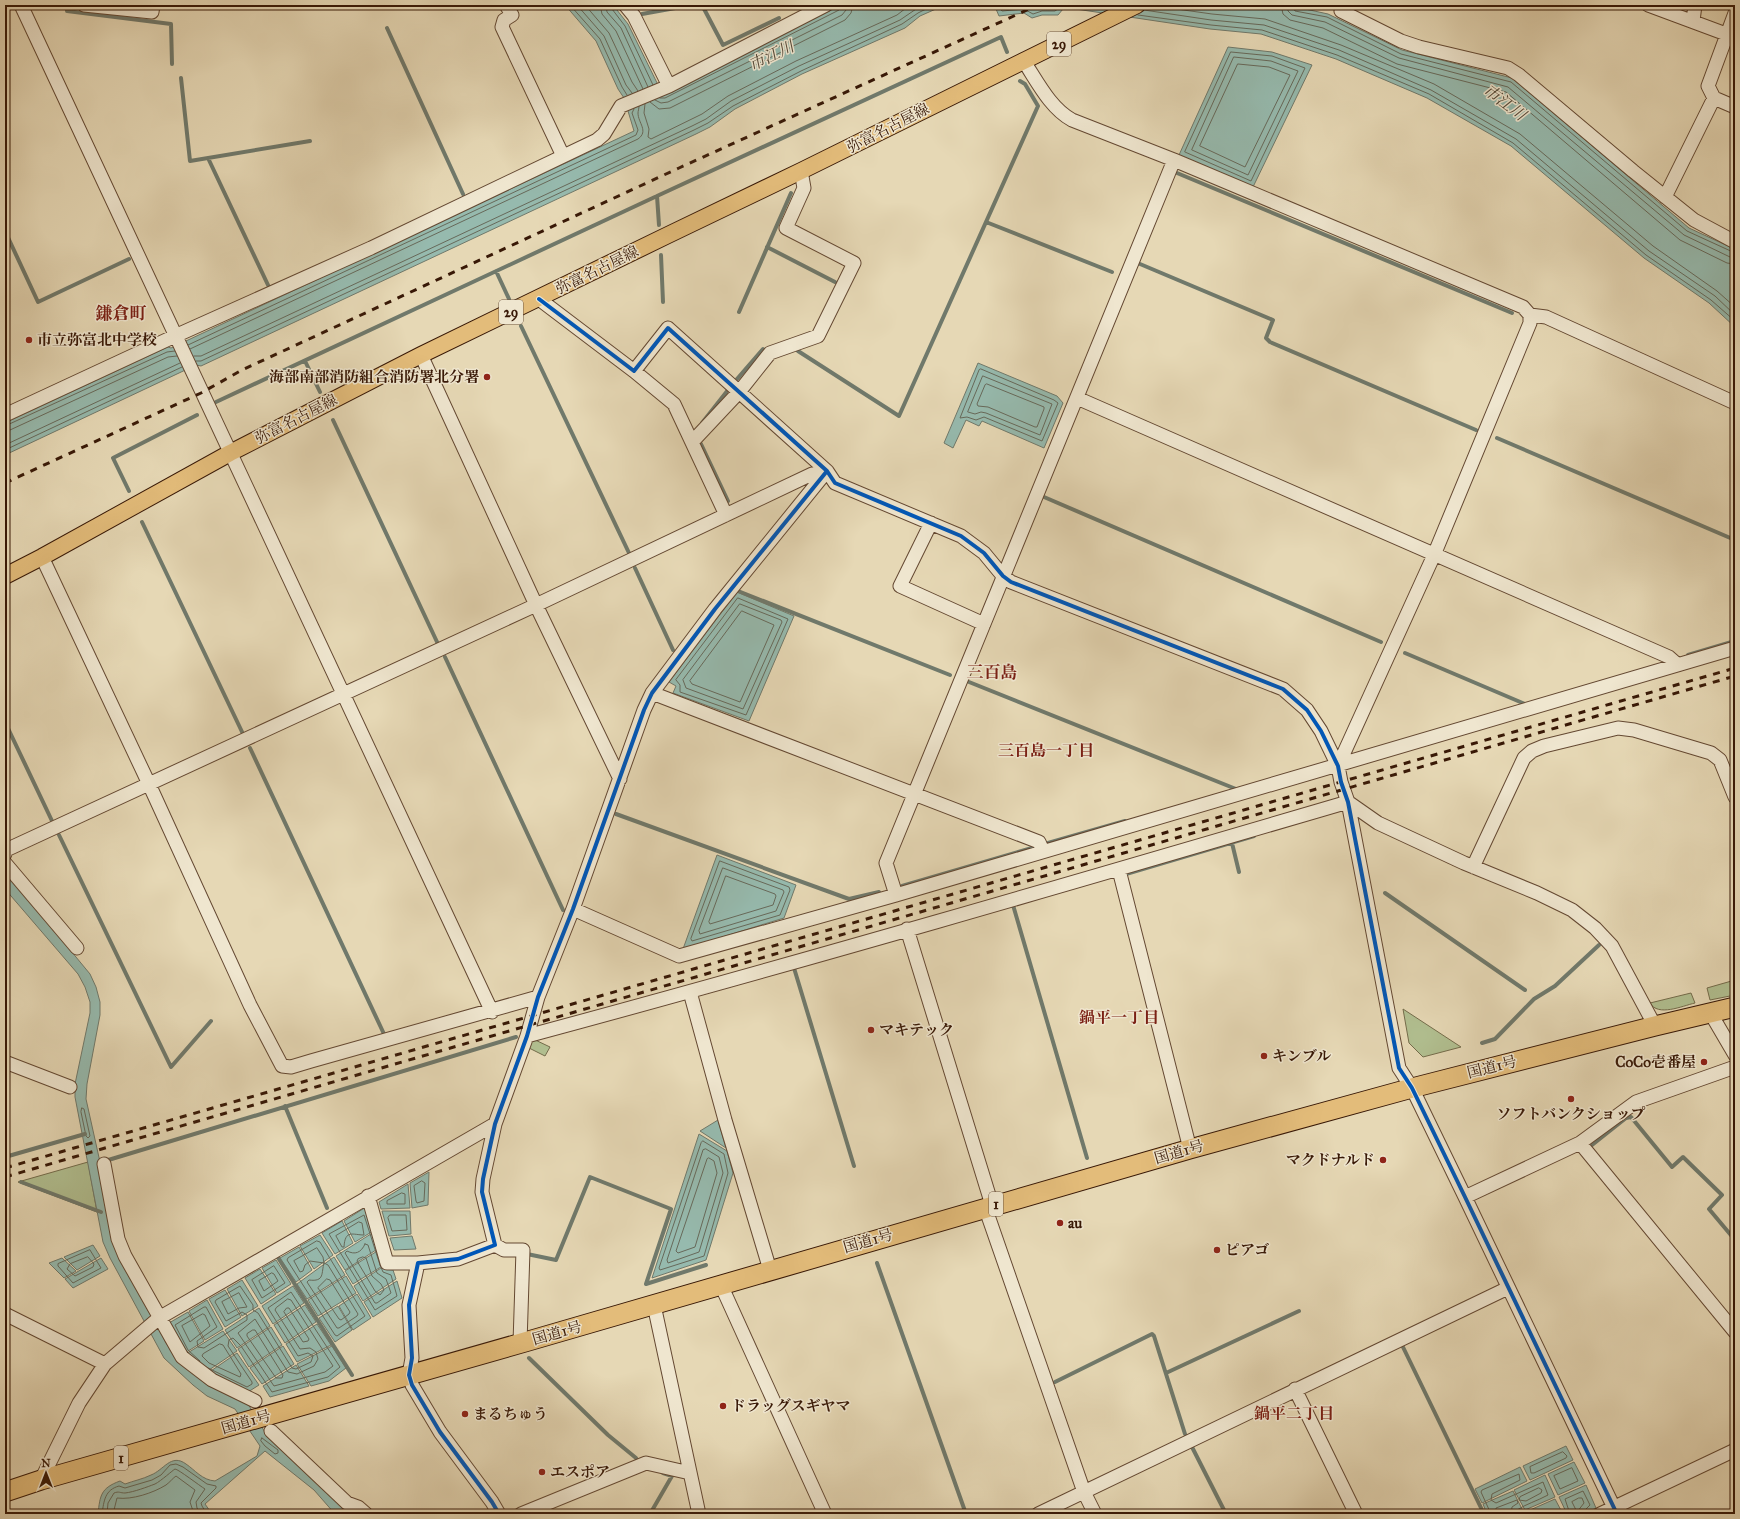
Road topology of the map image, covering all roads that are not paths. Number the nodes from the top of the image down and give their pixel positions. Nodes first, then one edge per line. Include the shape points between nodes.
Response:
1 (20, 5) edge
2 (84, 5) edge
3 (152, 5) edge
4 (506, 5) edge
5 (625, 5) edge
6 (826, 5) edge
7 (1138, 5) edge
8 (1648, 5) edge
9 (1695, 5) edge
10 (1341, 11) dead end
11 (1735, 13) edge
12 (1693, 21) junction
13 (1731, 36) edge
14 (1023, 60) junction
15 (670, 86) junction
16 (1714, 98) junction
17 (1735, 107) edge
18 (563, 156) junction
19 (1174, 160) junction
20 (801, 171) junction
21 (1665, 197) junction
22 (1735, 242) edge
23 (539, 298) junction
24 (1530, 314) junction
25 (176, 340) junction
26 (422, 355) junction
27 (634, 372) junction
28 (739, 392) junction
29 (1077, 398) junction
30 (1735, 403) edge
31 (5, 415) edge
32 (693, 441) junction
33 (230, 453) junction
34 (827, 471) junction
35 (726, 515) junction
36 (931, 523) junction
37 (1434, 555) junction
38 (42, 557) junction
39 (5, 576) edge
40 (1003, 576) junction
41 (536, 606) junction
42 (984, 624) junction
43 (1735, 648) edge
44 (1678, 665) junction
45 (344, 693) junction
46 (652, 693) junction
47 (1338, 766) junction
48 (620, 779) junction
49 (150, 784) junction
50 (915, 793) junction
51 (1735, 797) edge
52 (1348, 802) junction
53 (1043, 851) junction
54 (5, 854) edge
55 (5, 863) edge
56 (1473, 867) junction
57 (1119, 870) junction
58 (896, 895) junction
59 (573, 909) junction
60 (907, 929) junction
61 (77, 948) dead end
62 (690, 992) junction
63 (538, 997) junction
64 (1735, 1007) edge
65 (492, 1012) junction
66 (1711, 1014) junction
67 (1655, 1026) junction
68 (527, 1036) junction
69 (1735, 1055) edge
70 (5, 1062) edge
71 (1735, 1067) edge
72 (70, 1087) dead end
73 (1412, 1088) junction
74 (495, 1124) junction
75 (1580, 1143) junction
76 (1190, 1148) junction
77 (104, 1164) dead end
78 (368, 1196) junction
79 (1465, 1197) junction
80 (988, 1206) junction
81 (495, 1245) junction
82 (418, 1264) junction
83 (770, 1270) junction
84 (721, 1285) junction
85 (1508, 1288) junction
86 (654, 1305) junction
87 (5, 1314) edge
88 (159, 1318) junction
89 (1735, 1332) edge
90 (520, 1344) junction
91 (106, 1364) junction
92 (409, 1376) junction
93 (1295, 1389) junction
94 (262, 1417) junction
95 (1735, 1450) edge
96 (690, 1472) junction
97 (41, 1480) junction
98 (5, 1492) edge
99 (1084, 1492) junction
100 (1616, 1511) edge
101 (366, 1514) edge
102 (499, 1514) edge
103 (521, 1514) edge
104 (699, 1514) edge
105 (825, 1514) edge
106 (1038, 1514) edge
107 (1095, 1514) edge
108 (1356, 1514) edge
109 (1600, 1514) edge

1 - 25 street
2 - 3 street via 152,12
4 - 18 street via 512,15 504,20 502,27
5 - 15 street via 634,16
6 - 15 street
7 - 14 main road, 29
8 - 12 street
9 - 12 street
10 - 21 street via 1401,41 1508,68
11 - 13 street
12 - 13 street
13 - 16 street via 1708,86
14 - 19 street via 1064,116
14 - 20 main road, 弥富名古屋線 / 29
15 - 18 street via 621,106 604,134
16 - 17 street
16 - 21 street
18 - 25 street
19 - 24 street via 1523,308
19 - 29 street
20 - 23 main road, 弥富名古屋線 / 29
20 - 28 street via 804,188 786,228 854,263 818,336 770,353
21 - 22 street via 1694,220
23 - 26 main road, 弥富名古屋線 / 29
23 - 27 street
24 - 30 street via 1546,317
24 - 37 street via 1530,323
25 - 31 street
25 - 33 street
26 - 33 main road, 弥富名古屋線 / 29
26 - 41 street
27 - 28 street via 668,328
27 - 32 street via 674,404
28 - 32 street
28 - 34 street
29 - 37 street
29 - 40 street
32 - 35 street
33 - 38 main road, 弥富名古屋線 / 29
33 - 45 street
34 - 35 street via 812,474
34 - 36 street via 835,483
34 - 46 street via 714,609
35 - 41 street
36 - 40 street via 962,536 984,553
36 - 42 street via 900,586
37 - 44 street via 1669,657
37 - 47 street
38 - 39 main road, 弥富名古屋線 / 29
38 - 49 street
40 - 42 street
40 - 47 street via 1011,582 1283,689 1307,710 1321,731
41 - 45 street
41 - 48 street
42 - 50 street
43 - 44 street
44 - 47 street
45 - 49 street
45 - 65 street
46 - 48 street
46 - 50 street
47 - 52 street
47 - 53 street
48 - 59 street
49 - 54 street via 6,850
49 - 65 street via 250,1004 282,1066 291,1067
50 - 53 street via 1039,842
50 - 58 street via 886,863
51 - 56 street via 1720,760 1711,753 1634,730 1618,728 1544,746 1532,750 1524,758
52 - 56 street via 1378,824
52 - 57 street
52 - 73 street via 1399,1068
53 - 58 street
55 - 61 street
56 - 67 street via 1565,907 1595,928 1612,946
57 - 60 street
57 - 76 street
58 - 59 street via 679,956
59 - 63 street
60 - 62 street
60 - 80 street
62 - 68 street
62 - 83 street
63 - 65 street
63 - 68 street
64 - 66 highway, 国道1号 / 1
66 - 67 highway, 国道1号 / 1
66 - 69 street
67 - 73 highway, 国道1号 / 1
68 - 74 street
70 - 72 street
71 - 75 street via 1636,1102
73 - 76 highway, 国道1号 / 1
73 - 79 street
74 - 78 street
74 - 81 street via 482,1192
75 - 79 street
75 - 89 street
76 - 80 highway, 国道1号 / 1
77 - 88 street via 118,1239
78 - 82 street via 388,1264
78 - 88 street
79 - 85 street
80 - 83 highway, 国道1号 / 1
80 - 99 street
81 - 82 street via 458,1259
81 - 90 street via 504,1250 523,1250
82 - 92 street via 408,1305 412,1358
83 - 84 highway, 国道1号 / 1
84 - 86 highway, 国道1号 / 1
84 - 105 street
85 - 93 street
85 - 100 street
86 - 90 highway, 国道1号 / 1
86 - 96 street
87 - 91 street
88 - 91 street
88 - 94 street via 182,1357
90 - 92 highway, 国道1号 / 1
91 - 97 street via 79,1403
92 - 94 highway, 国道1号 / 1
92 - 102 street via 440,1432
93 - 99 street
93 - 108 street
94 - 97 highway, 国道1号 / 1
94 - 101 street via 347,1503 358,1507
95 - 100 street
96 - 103 street via 646,1462
96 - 104 street
97 - 98 highway, 国道1号 / 1
99 - 106 street
99 - 107 street
100 - 109 street

